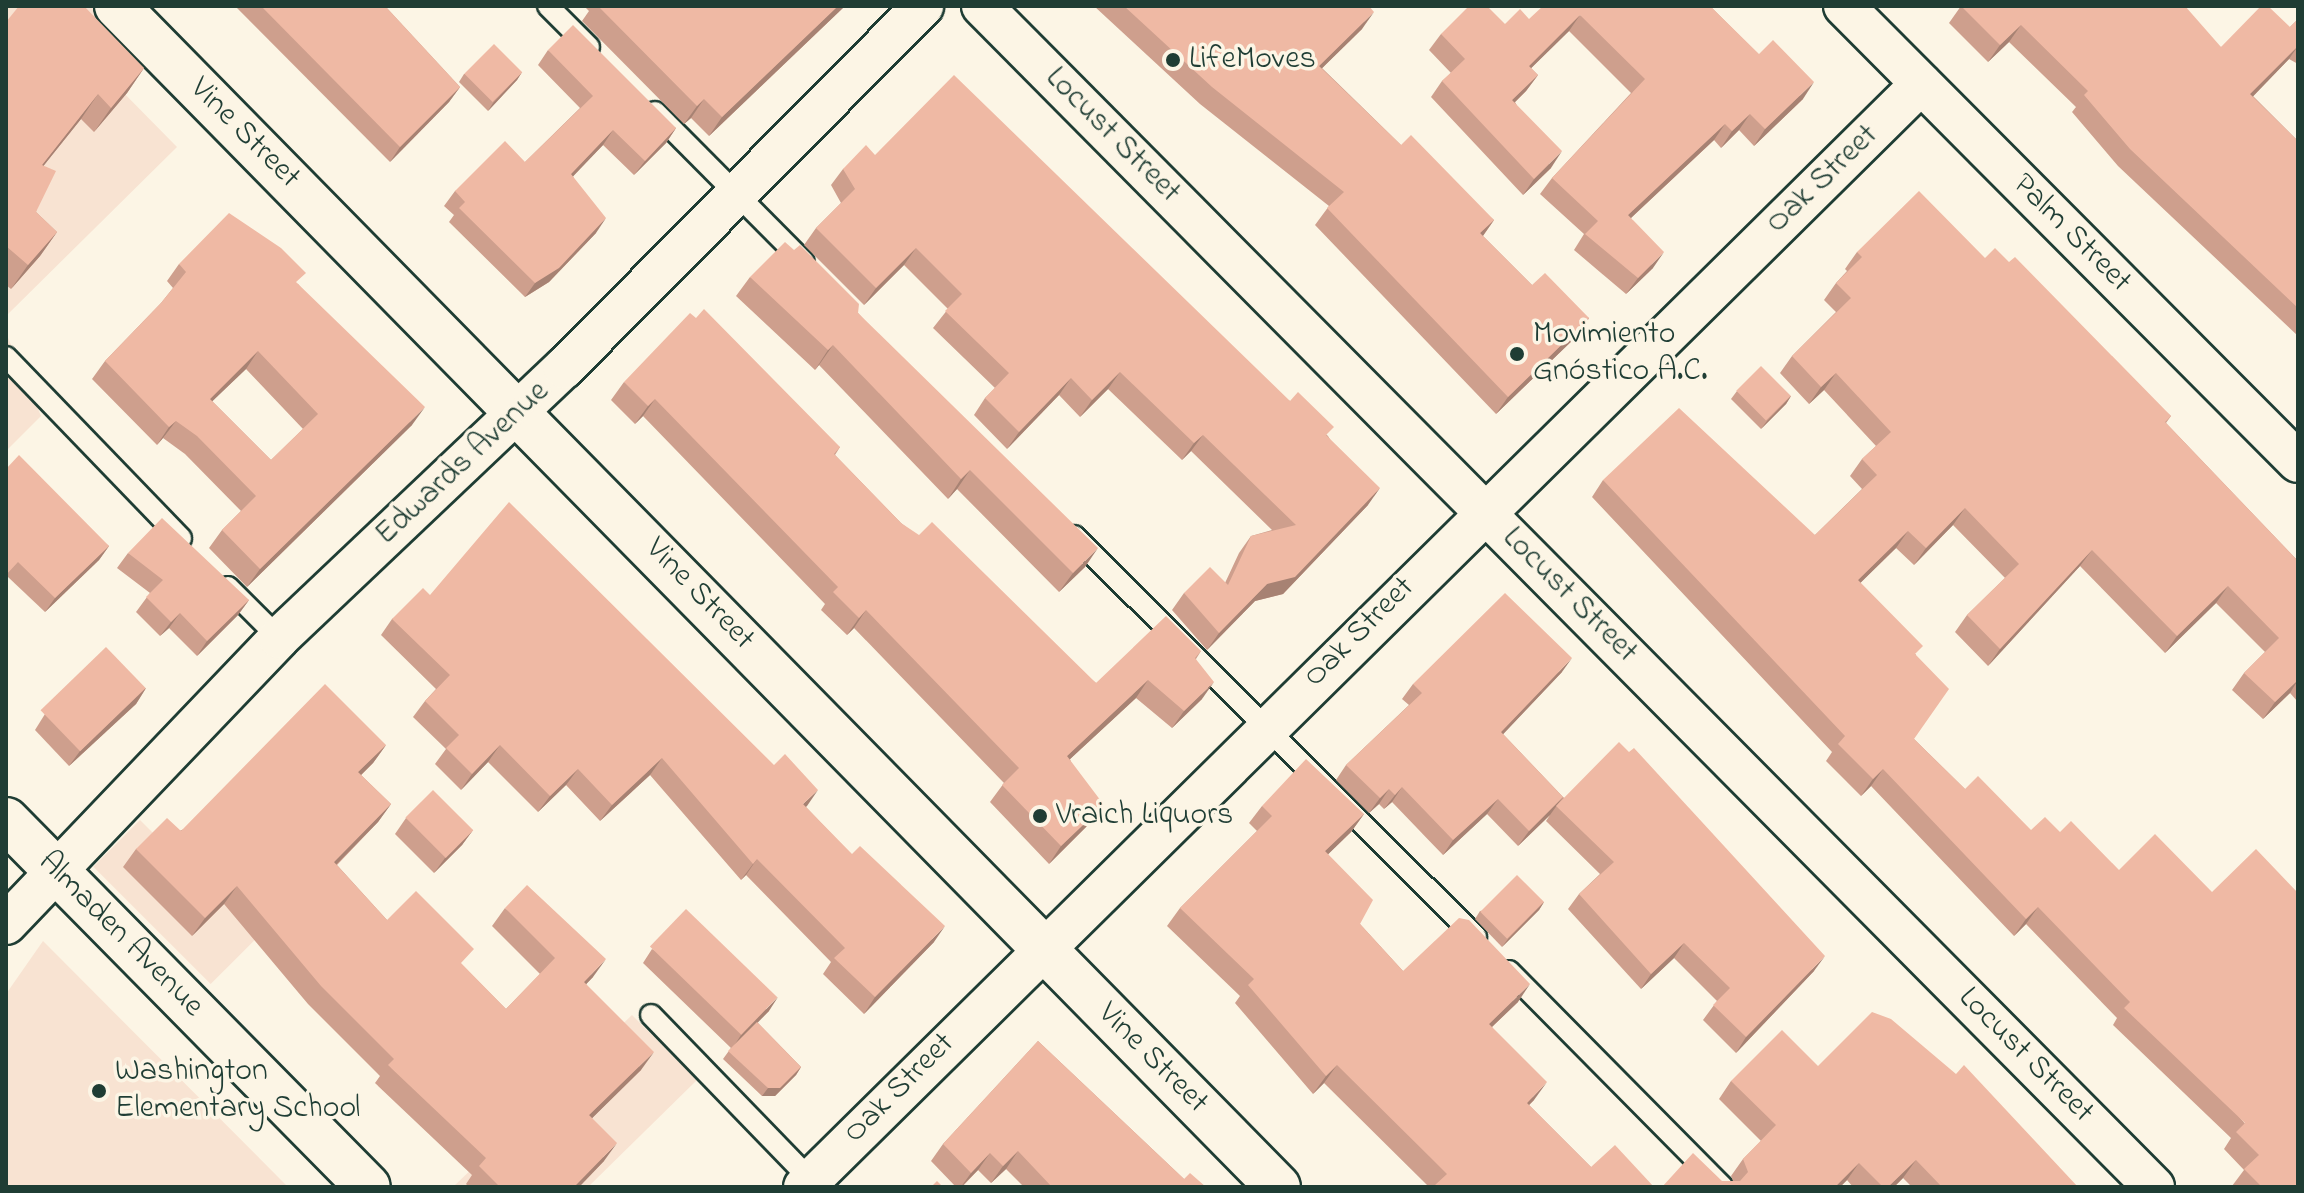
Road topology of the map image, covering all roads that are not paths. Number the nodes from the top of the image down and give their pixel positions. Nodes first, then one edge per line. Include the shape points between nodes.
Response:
1 (117, 6) edge
2 (548, 6) edge
3 (923, 6) edge
4 (982, 6) edge
5 (1844, 6) edge
6 (605, 62) edge
7 (1921, 84) junction
8 (639, 96) edge
9 (739, 196) junction
10 (819, 278) edge
11 (6, 357) edge
12 (519, 410) junction
13 (2298, 462) edge
14 (1484, 511) junction
15 (1053, 514) edge
16 (279, 638) junction
17 (1264, 728) junction
18 (6, 820) edge
19 (56, 869) junction
20 (6, 924) edge
21 (1040, 946) junction
22 (651, 1015) dead end
23 (811, 1185) edge
24 (368, 1187) edge
25 (1278, 1187) edge
26 (1723, 1187) edge
27 (2154, 1187) edge

1 - 12 main road, Vine Street
2 - 6 lane
3 - 9 street, Edwards Avenue
4 - 14 street, Locust Street
5 - 7 street, Palm Street
7 - 13 street, Palm Street
7 - 14 street, Oak Street
8 - 9 lane
9 - 10 lane
9 - 12 street, Edwards Avenue
11 - 16 lane
12 - 16 street, Edwards Avenue
12 - 21 main road, Vine Street
14 - 17 street, Oak Street
14 - 27 street, Locust Street
15 - 17 lane
16 - 19 street, Edwards Avenue
17 - 21 street, Oak Street
17 - 26 lane
18 - 19 main road, Almaden Avenue
19 - 20 street, Edwards Avenue
19 - 24 main road, Almaden Avenue
21 - 23 street, Oak Street
21 - 25 main road, Vine Street
22 - 23 lane

